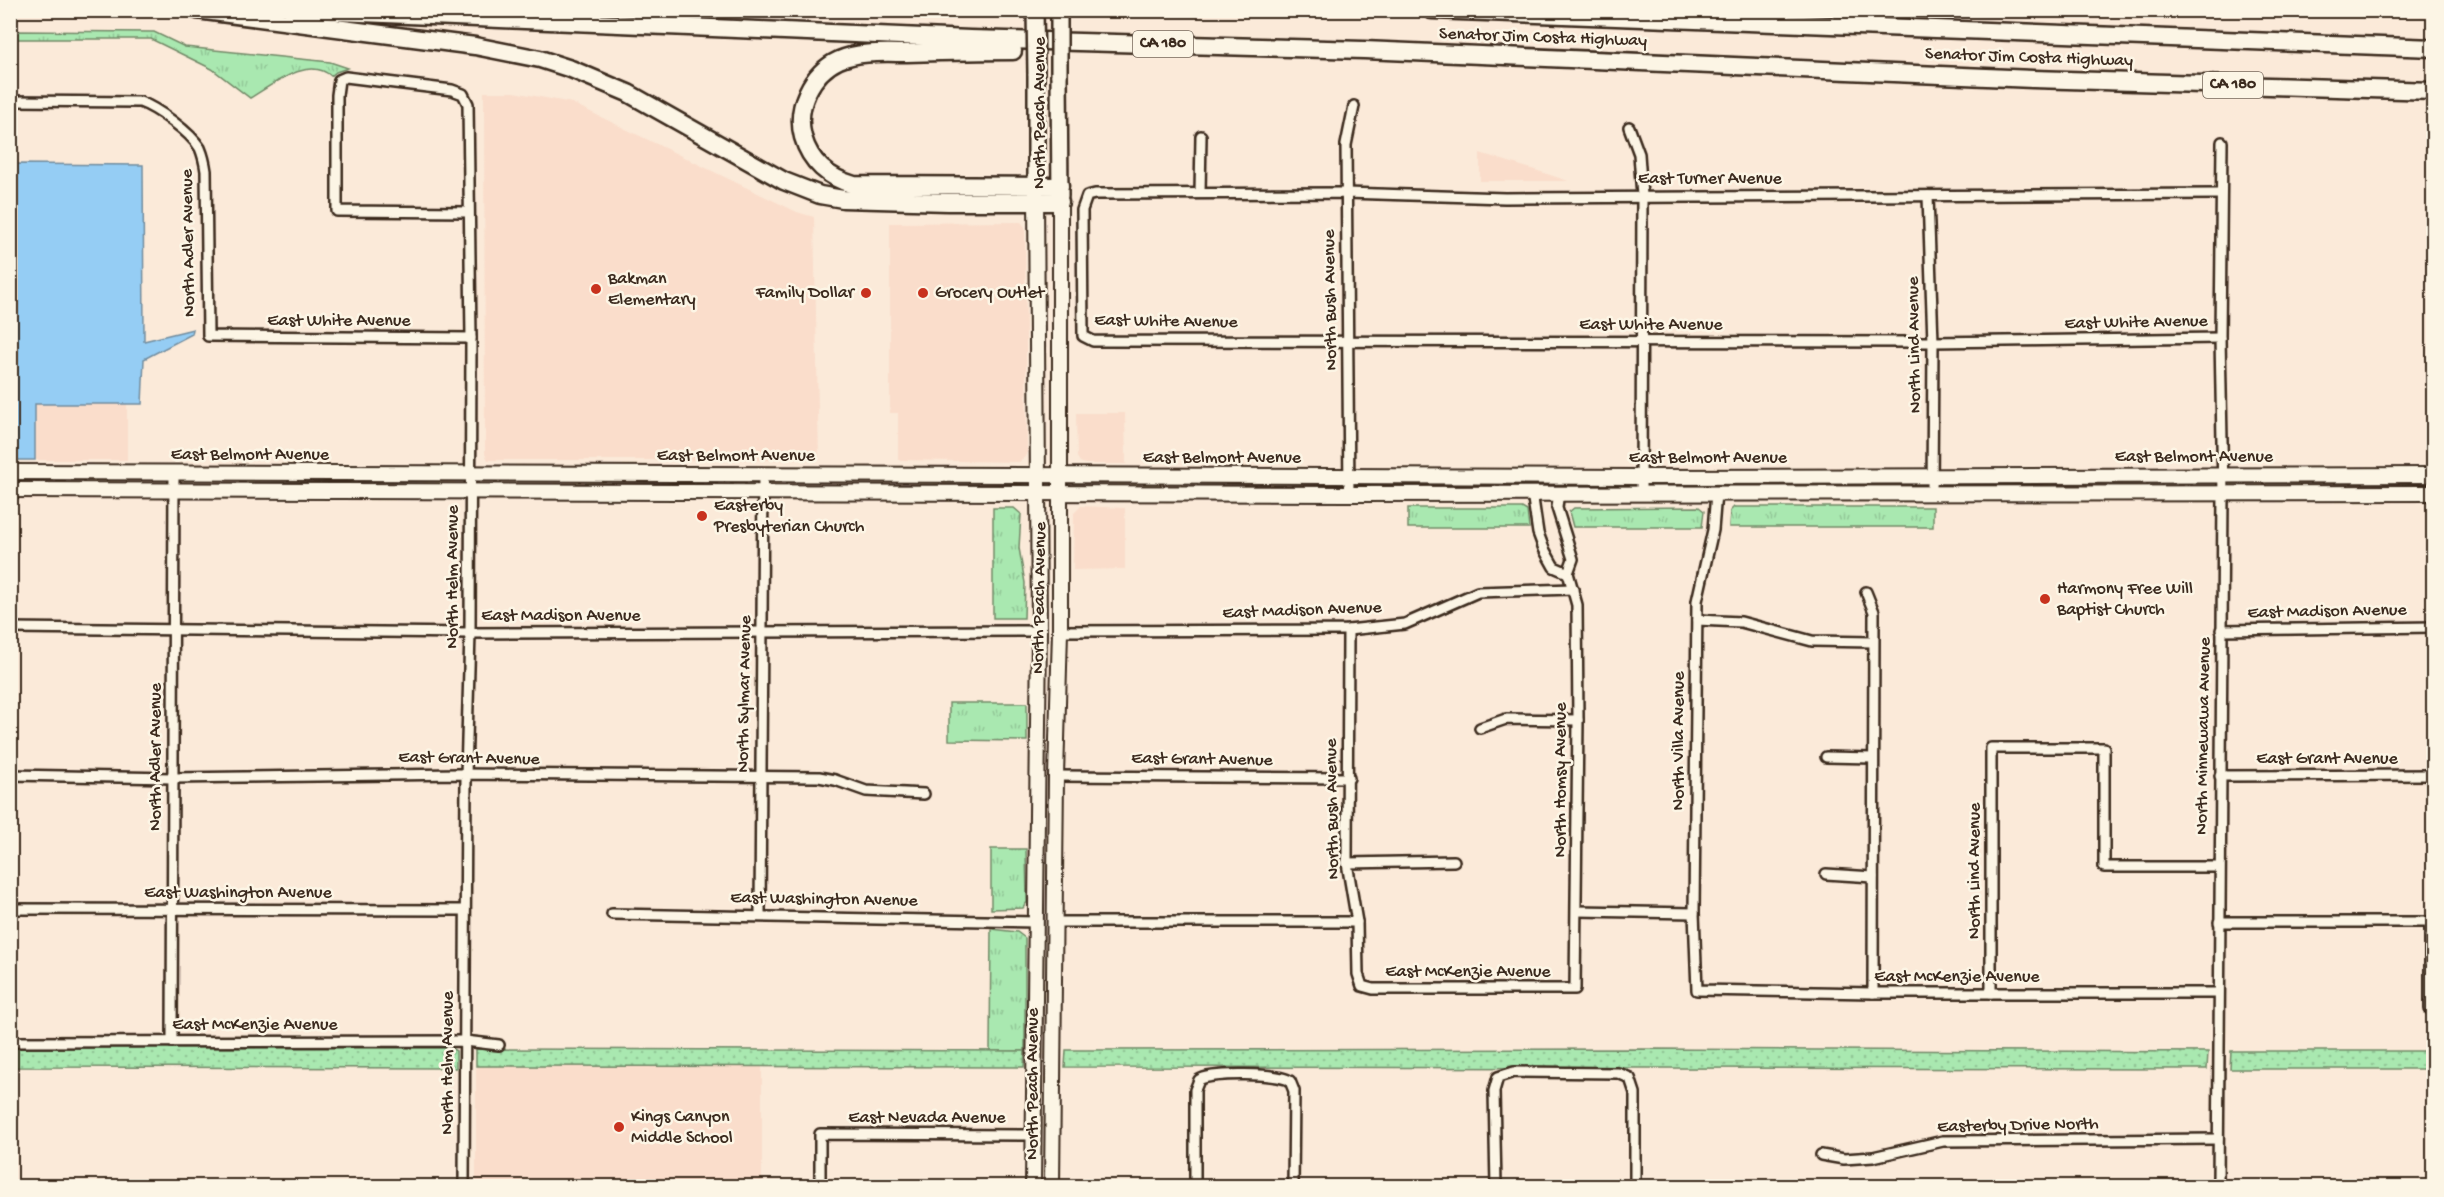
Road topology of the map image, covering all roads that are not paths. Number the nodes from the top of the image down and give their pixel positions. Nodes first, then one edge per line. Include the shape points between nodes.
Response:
1 (198, 10) edge
2 (292, 10) edge
3 (1035, 10) edge
4 (1059, 10) edge
5 (1432, 10) edge
6 (1675, 10) edge
7 (1777, 23) junction
8 (2433, 48) edge
9 (1364, 51) junction
10 (2433, 91) edge
11 (10, 101) edge
12 (1354, 106) dead end
13 (1629, 127) dead end
14 (1201, 136) dead end
15 (2222, 142) dead end
16 (1200, 193) junction
17 (1036, 194) junction
18 (1060, 194) junction
19 (1346, 194) junction
20 (2220, 194) junction
21 (1642, 196) junction
22 (1928, 196) junction
23 (469, 212) junction
24 (208, 336) joint
25 (1083, 336) joint
26 (471, 338) junction
27 (2220, 339) junction
28 (1348, 340) junction
29 (1640, 342) junction
30 (1933, 342) junction
31 (10, 472) edge
32 (174, 472) junction
33 (469, 473) junction
34 (763, 474) junction
35 (1039, 475) junction
36 (1061, 475) junction
37 (1932, 475) junction
38 (2433, 475) edge
39 (1349, 476) junction
40 (2223, 476) junction
41 (1640, 477) junction
42 (10, 490) edge
43 (174, 490) junction
44 (469, 491) junction
45 (763, 491) junction
46 (1039, 493) junction
47 (1061, 493) junction
48 (1563, 493) junction
49 (1716, 493) junction
50 (1932, 493) junction
51 (2223, 493) junction
52 (2433, 493) edge
53 (1349, 494) junction
54 (1527, 494) junction
55 (1641, 494) junction
56 (1568, 573) junction
57 (1574, 589) junction
58 (1866, 592) dead end
59 (1697, 620) junction
60 (2433, 627) edge
61 (10, 628) edge
62 (174, 629) junction
63 (1060, 630) junction
64 (1348, 630) junction
65 (2221, 630) junction
66 (763, 631) junction
67 (1039, 632) junction
68 (470, 633) junction
69 (1873, 642) junction
70 (1039, 676) junction
71 (1578, 720) junction
72 (1480, 728) dead end
73 (1826, 757) dead end
74 (1873, 758) junction
75 (10, 775) edge
76 (466, 775) junction
77 (2433, 775) edge
78 (1056, 776) junction
79 (2220, 776) junction
80 (173, 778) junction
81 (760, 778) junction
82 (1348, 778) junction
83 (924, 795) dead end
84 (1454, 861) dead end
85 (1347, 863) junction
86 (2219, 867) junction
87 (1826, 874) dead end
88 (1873, 877) junction
89 (172, 908) junction
90 (10, 909) edge
91 (465, 910) junction
92 (1577, 911) junction
93 (1694, 913) junction
94 (612, 914) dead end
95 (760, 915) junction
96 (1036, 922) junction
97 (1055, 922) junction
98 (1357, 922) junction
99 (2219, 922) junction
100 (2432, 922) edge
101 (1362, 986) joint
102 (1575, 989) joint
103 (1697, 990) joint
104 (1873, 993) junction
105 (1991, 993) junction
106 (2218, 993) junction
107 (1053, 997) junction
108 (2430, 1009) dead end
109 (465, 1041) junction
110 (10, 1042) edge
111 (172, 1042) junction
112 (499, 1046) dead end
113 (1034, 1135) junction
114 (2218, 1139) junction
115 (1821, 1155) dead end
116 (464, 1186) edge
117 (820, 1186) edge
118 (1033, 1186) edge
119 (1043, 1186) edge
120 (1052, 1186) edge
121 (1195, 1186) edge
122 (1293, 1186) edge
123 (1496, 1186) edge
124 (1635, 1186) edge
125 (2218, 1186) edge

1 - 17 highway via 475,46 540,59 628,93 784,181 820,195 843,199
2 - 9 highway, Senator Jim Costa Highway / CA 180
3 - 17 main road, North Peach Avenue, bridge
4 - 18 main road, North Peach Avenue, bridge
5 - 7 highway, Senator Jim Costa Highway
6 - 7 highway
7 - 8 highway, Senator Jim Costa Highway
9 - 10 highway, Senator Jim Costa Highway / CA 180
9 - 17 highway via 865,54 830,66 808,89 801,113 805,143 817,164 841,181 865,187
11 - 24 street, North Adler Avenue via 130,101 148,105 200,149 206,171
12 - 19 street, North Bush Avenue via 1346,145
13 - 21 street via 1639,154
14 - 16 street
15 - 20 street, North Minnewawa Avenue
16 - 19 street, East Turner Avenue
16 - 25 street, East Turner Avenue via 1088,196 1082,210
17 - 18 highway
17 - 35 main road, North Peach Avenue
18 - 36 main road, North Peach Avenue
19 - 21 street, East Turner Avenue
19 - 28 street, North Bush Avenue
20 - 22 street, East Turner Avenue
20 - 27 street, North Minnewawa Avenue
21 - 22 street, East Turner Avenue
21 - 29 street
22 - 30 street, North Lind Avenue
23 - 23 street, North Helm Avenue via 468,104 463,94 346,77 339,80 337,211
23 - 26 street, North Helm Avenue
24 - 26 street, East White Avenue
25 - 28 street, East White Avenue via 1093,341
26 - 33 street, North Helm Avenue
27 - 30 street, East White Avenue
27 - 40 street, North Minnewawa Avenue
28 - 29 street, East White Avenue
28 - 39 street, North Bush Avenue
29 - 30 street, East White Avenue
29 - 41 street
30 - 37 street, North Lind Avenue
31 - 32 main road, East Belmont Avenue
32 - 33 main road, East Belmont Avenue
32 - 43 street, North Adler Avenue
33 - 34 main road, East Belmont Avenue
33 - 44 street, North Helm Avenue
34 - 35 main road, East Belmont Avenue
34 - 45 street, North Sylmar Avenue
35 - 36 main road, East Belmont Avenue
35 - 46 main road, North Peach Avenue
36 - 39 main road, East Belmont Avenue
36 - 47 main road, North Peach Avenue
37 - 40 main road, East Belmont Avenue
37 - 41 main road, East Belmont Avenue
37 - 50 street, North Lind Avenue
38 - 40 main road, East Belmont Avenue
39 - 41 main road, East Belmont Avenue
39 - 53 street, North Bush Avenue
40 - 51 street, North Minnewawa Avenue
41 - 55 street
42 - 43 main road, East Belmont Avenue
43 - 44 main road, East Belmont Avenue
43 - 62 street, North Adler Avenue
44 - 45 main road, East Belmont Avenue
44 - 68 street, North Helm Avenue
45 - 46 main road, East Belmont Avenue
45 - 66 street, North Sylmar Avenue
46 - 47 main road, East Belmont Avenue
46 - 67 main road, North Peach Avenue
47 - 53 main road, East Belmont Avenue
47 - 63 main road, North Peach Avenue
48 - 54 main road, East Belmont Avenue
48 - 55 main road, East Belmont Avenue
48 - 56 street, North Homsy Avenue via 1557,508 1573,560
49 - 50 main road, East Belmont Avenue
49 - 55 main road, East Belmont Avenue
49 - 59 street, North Villa Avenue via 1716,516 1700,580
50 - 51 main road, East Belmont Avenue
51 - 52 main road, East Belmont Avenue
51 - 65 street, North Minnewawa Avenue
53 - 54 main road, East Belmont Avenue
54 - 56 street, North Homsy Avenue via 1533,499 1544,549 1554,567
56 - 57 street, North Homsy Avenue
57 - 64 street, East Madison Avenue via 1478,592 1405,624
57 - 71 street, North Homsy Avenue
58 - 69 street via 1874,612
59 - 69 street via 1741,622 1812,641
59 - 93 street, North Villa Avenue
60 - 65 street, East Madison Avenue
61 - 62 street, East Madison Avenue
62 - 68 street, East Madison Avenue
62 - 80 street, North Adler Avenue
63 - 64 street, East Madison Avenue
63 - 78 main road, North Peach Avenue
64 - 82 street, North Bush Avenue
65 - 79 street, North Minnewawa Avenue
66 - 67 street, East Madison Avenue
66 - 68 street, East Madison Avenue
66 - 81 street, North Sylmar Avenue
67 - 70 main road, North Peach Avenue
68 - 76 street, North Helm Avenue
69 - 74 street
70 - 78 main road via 1046,697 1048,766
70 - 96 main road, North Peach Avenue
71 - 72 street via 1506,719
71 - 92 street, North Homsy Avenue
73 - 74 street
74 - 88 street
75 - 80 street, East Grant Avenue
76 - 80 street, East Grant Avenue
76 - 81 street, East Grant Avenue
76 - 91 street, North Helm Avenue
77 - 79 street, East Grant Avenue
78 - 82 street, East Grant Avenue
78 - 97 main road, North Peach Avenue
79 - 86 street, North Minnewawa Avenue
80 - 89 street, North Adler Avenue
81 - 83 street, East Grant Avenue via 819,777 866,791
81 - 95 street, North Sylmar Avenue
82 - 85 street, North Bush Avenue
84 - 85 street
85 - 98 street, North Bush Avenue
86 - 99 street, North Minnewawa Avenue
86 - 105 street, North Lind Avenue via 2104,867 2104,748 1991,748
87 - 88 street
88 - 104 street
89 - 90 street, East Washington Avenue
89 - 91 street, East Washington Avenue
89 - 111 street, North Adler Avenue
91 - 109 street, North Helm Avenue
92 - 93 street
92 - 102 street, North Homsy Avenue
93 - 103 street, North Villa Avenue
94 - 95 street, East Washington Avenue
95 - 96 street, East Washington Avenue
96 - 107 main road via 1044,932 1046,978
96 - 113 main road, North Peach Avenue
97 - 98 street
97 - 107 main road, North Peach Avenue
98 - 101 street, North Bush Avenue via 1358,974
99 - 100 street
99 - 106 street, North Minnewawa Avenue
100 - 108 street
101 - 102 street, East McKenzie Avenue
103 - 104 street, East McKenzie Avenue
104 - 105 street, East McKenzie Avenue
105 - 106 street, East McKenzie Avenue
106 - 114 street, North Minnewawa Avenue
107 - 120 main road, North Peach Avenue
109 - 111 street, East McKenzie Avenue
109 - 112 street, East McKenzie Avenue
109 - 116 street, North Helm Avenue
110 - 111 street, East McKenzie Avenue
113 - 117 street, East Nevada Avenue via 820,1134
113 - 118 main road, North Peach Avenue
113 - 119 main road via 1042,1146
114 - 115 street, Easterby Drive North via 1943,1141 1873,1157 1844,1159
114 - 125 street, North Minnewawa Avenue
121 - 122 street via 1194,1090 1199,1080 1210,1076 1279,1076 1290,1081 1294,1091
123 - 124 street via 1494,1091 1498,1077 1514,1072 1618,1073 1630,1078 1635,1093

